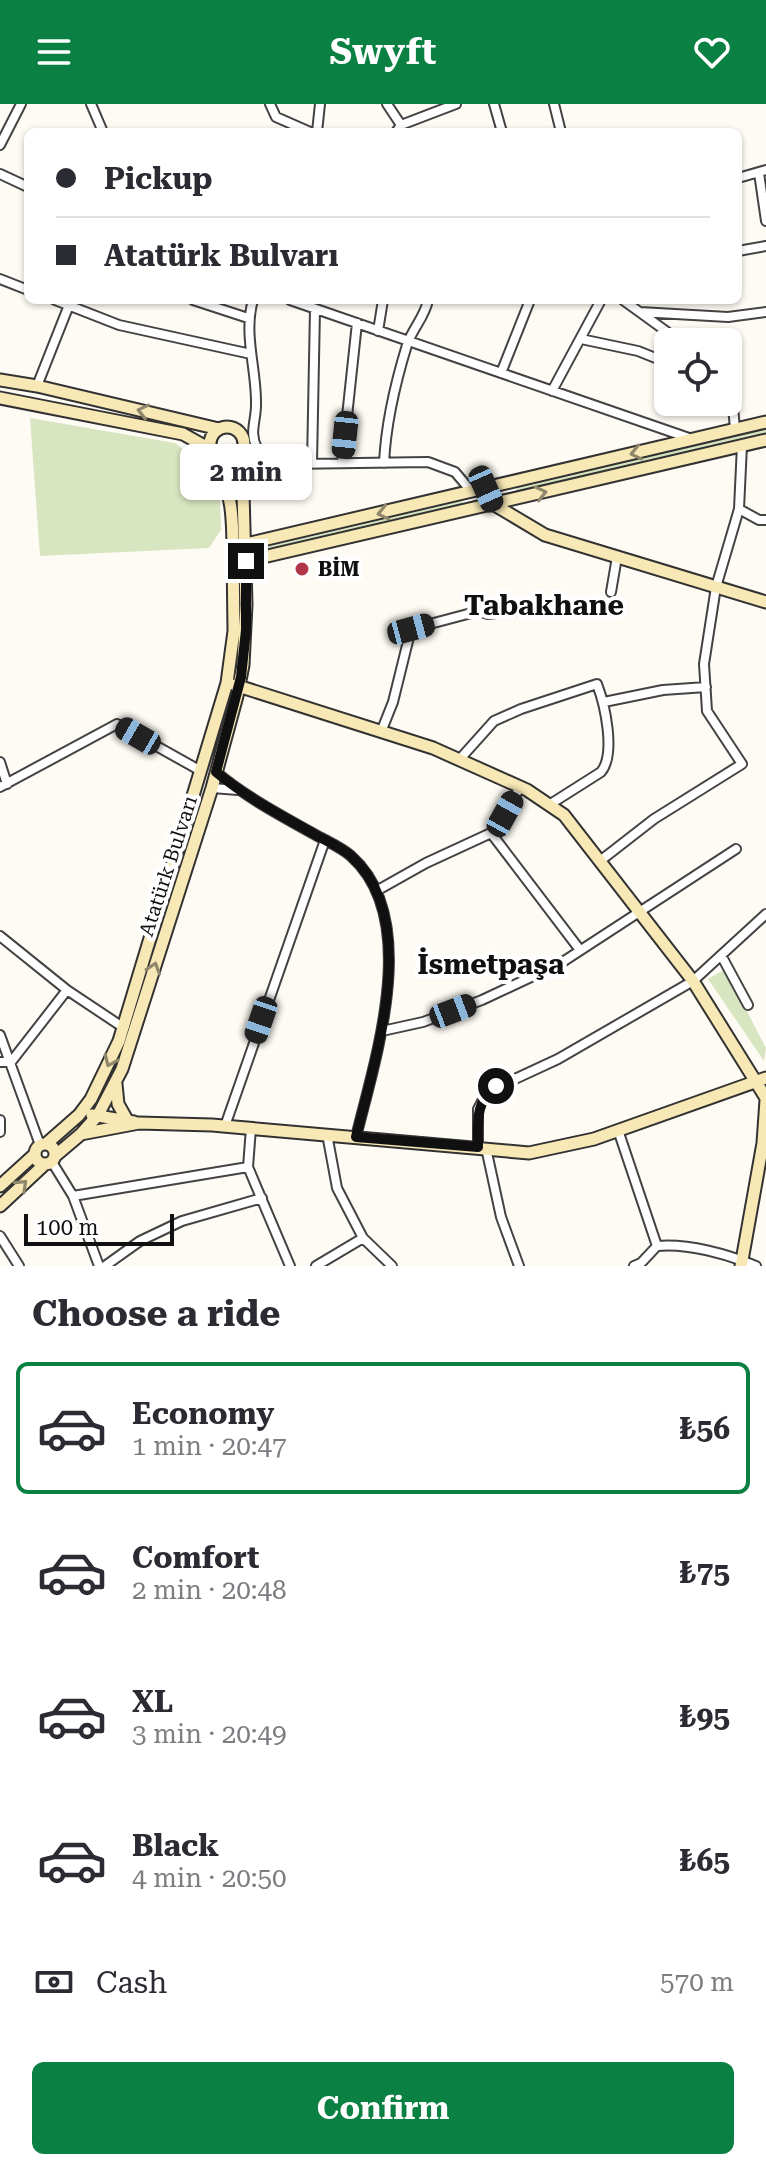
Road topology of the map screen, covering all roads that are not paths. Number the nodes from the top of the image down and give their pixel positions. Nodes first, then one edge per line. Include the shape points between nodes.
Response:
1 (21, 104) edge
2 (91, 104) edge
3 (270, 104) edge
4 (320, 104) edge
5 (387, 104) edge
6 (456, 104) edge
7 (494, 104) edge
8 (554, 104) edge
9 (101, 128) edge
10 (301, 128) edge
11 (317, 128) edge
12 (399, 128) edge
13 (401, 128) edge
14 (501, 128) edge
15 (560, 128) edge
16 (0, 145) edge
17 (762, 172) edge
18 (0, 174) edge
19 (742, 177) edge
20 (24, 185) edge
21 (766, 221) edge
22 (766, 246) edge
23 (742, 250) edge
24 (0, 279) edge
25 (24, 288) edge
26 (70, 304) edge
27 (72, 304) edge
28 (205, 304) edge
29 (252, 304) edge
30 (301, 304) edge
31 (382, 304) edge
32 (427, 304) edge
33 (528, 304) edge
34 (599, 304) edge
35 (629, 304) edge
36 (315, 309) junction
37 (640, 312) junction
38 (766, 312) edge
39 (248, 318) junction
40 (357, 323) junction
41 (662, 328) edge
42 (378, 331) junction
43 (581, 339) junction
44 (408, 341) junction
45 (251, 354) junction
46 (654, 357) edge
47 (501, 373) junction
48 (0, 380) edge
49 (37, 386) junction
50 (552, 391) junction
51 (0, 398) edge
52 (733, 416) edge
53 (766, 422) edge
54 (219, 429) junction
55 (735, 429) junction
56 (692, 439) junction
57 (766, 440) edge
58 (246, 443) junction
59 (742, 445) junction
60 (214, 454) junction
61 (312, 463) junction
62 (342, 463) junction
63 (384, 463) junction
64 (486, 489) junction
65 (472, 492) junction
66 (493, 504) junction
67 (739, 509) junction
68 (766, 520) edge
69 (246, 544) junction
70 (233, 554) junction
71 (617, 557) junction
72 (246, 561) junction
73 (716, 587) junction
74 (611, 592) dead end
75 (766, 602) edge
76 (527, 610) dead end
77 (233, 685) junction
78 (706, 687) junction
79 (604, 702) junction
80 (381, 732) junction
81 (459, 760) junction
82 (0, 762) edge
83 (201, 771) junction
84 (216, 772) junction
85 (4, 786) edge
86 (520, 787) junction
87 (212, 788) junction
88 (239, 791) junction
89 (549, 805) junction
90 (491, 833) junction
91 (325, 840) junction
92 (736, 849) dead end
93 (600, 861) junction
94 (378, 890) junction
95 (638, 911) junction
96 (766, 914) edge
97 (0, 936) edge
98 (580, 950) junction
99 (721, 955) junction
100 (693, 981) junction
101 (67, 990) junction
102 (748, 1005) dead end
103 (124, 1028) junction
104 (382, 1031) junction
105 (0, 1035) edge
106 (0, 1062) edge
107 (11, 1062) junction
108 (761, 1080) edge
109 (116, 1084) junction
110 (766, 1099) edge
111 (79, 1115) junction
112 (98, 1115) junction
113 (0, 1120) edge
114 (133, 1122) junction
115 (225, 1126) junction
116 (251, 1128) junction
117 (618, 1130) junction
118 (0, 1132) edge
119 (81, 1134) junction
120 (327, 1134) junction
121 (356, 1137) junction
122 (40, 1148) junction
123 (482, 1148) junction
124 (50, 1161) junction
125 (248, 1167) junction
126 (0, 1186) edge
127 (73, 1196) junction
128 (262, 1198) junction
129 (0, 1206) edge
130 (0, 1236) edge
131 (363, 1238) junction
132 (657, 1246) junction
133 (741, 1263) edge
134 (289, 1264) edge
135 (19, 1266) edge
136 (102, 1266) edge
137 (278, 1266) edge
138 (316, 1266) edge
139 (392, 1266) edge
140 (519, 1266) edge
141 (634, 1266) edge
142 (756, 1266) edge

1 - 16 street
2 - 9 street
3 - 10 street via 276,117
4 - 11 street
5 - 12 street
6 - 13 street
7 - 14 street
8 - 15 street
17 - 19 street
17 - 21 street
18 - 20 street
22 - 23 street
24 - 25 street
26 - 49 street
27 - 45 street via 119,325
28 - 39 street
29 - 39 street
30 - 36 street
31 - 42 street
32 - 44 street
33 - 47 street
34 - 43 street
35 - 37 street
36 - 40 street
36 - 61 street
37 - 38 street via 728,317
37 - 41 street
39 - 45 street
40 - 42 street
40 - 62 street
42 - 44 street
43 - 46 street
43 - 50 street
44 - 47 street
44 - 63 street via 386,424
45 - 58 street via 256,405
47 - 50 street
48 - 49 main road
54 -> 49 main road
50 - 56 street
51 - 60 main road via 183,434
52 - 55 street
53 - 55 main road
54 - 58 main road via 234,429
54 - 60 main road via 211,438
55 - 56 main road
56 -> 64 main road
57 - 59 main road
58 - 60 main road via 235,460 226,462
58 - 61 street via 267,461
58 - 69 main road, Atatürk Bulvarı
66 -> 59 main road
59 - 67 street
60 - 70 main road via 233,509
61 - 62 street
62 - 63 street
63 - 65 street via 428,462 455,472
64 - 65 main road
64 - 66 main road
65 -> 69 main road
66 - 71 main road via 545,535
66 - 72 main road
67 - 68 street
67 - 73 street
69 - 70 main road
69 - 72 main road, Atatürk Bulvarı
70 - 72 main road
70 - 77 main road
71 - 73 main road
71 - 74 street
72 - 77 main road, Atatürk Bulvarı via 246,630
73 - 75 main road
73 - 78 street via 704,664
76 - 80 street via 479,611 411,629
77 - 80 main road
77 - 83 main road
77 - 84 main road, Atatürk Bulvarı
78 - 79 street
78 - 93 street via 707,711 742,764 654,819
79 - 81 street via 597,684 521,709 494,721
79 - 89 street via 607,765
80 - 81 main road
81 - 86 main road
82 - 85 street
83 - 84 main road
83 - 85 street via 117,724
83 - 87 main road
83 - 103 main road
84 - 87 main road, Atatürk Bulvarı
84 - 88 street
86 - 89 main road
86 - 90 street
87 - 88 street
109 -> 87 main road, Atatürk Bulvarı
88 - 91 street
89 - 93 main road via 564,815
90 - 94 street
90 - 98 street
91 - 94 street via 351,856
91 - 115 street
92 - 95 street
93 - 95 main road
94 - 104 street via 388,972
95 - 98 street
95 - 100 main road
96 - 99 street
97 - 101 street
98 - 104 street via 482,1000
99 - 100 street
99 - 102 street
100 - 108 main road
100 - 123 street via 558,1059 487,1092 478,1109
101 - 103 street
101 - 107 street
103 -> 111 main road via 101,1082
104 - 121 street
105 - 107 street
106 - 107 street
107 - 122 street
108 - 110 main road
108 - 117 main road
109 - 112 main road, Atatürk Bulvarı
109 - 114 main road via 120,1110
110 - 133 main road
111 - 112 main road
111 - 122 main road
112 - 114 main road
112 - 119 main road, Atatürk Bulvarı
113 - 118 street
114 - 115 main road
114 - 119 main road
115 - 116 main road
116 - 120 main road
116 - 125 street
117 - 123 main road via 529,1153
117 - 132 street
119 - 124 main road, Atatürk Bulvarı
120 - 121 main road
120 - 131 street via 337,1188
121 - 123 main road
122 - 124 main road via 39,1162
122 - 124 main road via 52,1147
122 - 126 main road
123 - 140 street
124 - 127 street
129 -> 124 main road, Atatürk Bulvarı
125 - 127 street
125 - 128 street
127 - 136 street
128 - 134 street
128 - 136 street via 182,1221
130 - 135 street
131 - 138 street
131 - 139 street
132 - 133 street
132 - 141 street
133 - 142 street
134 - 137 street

